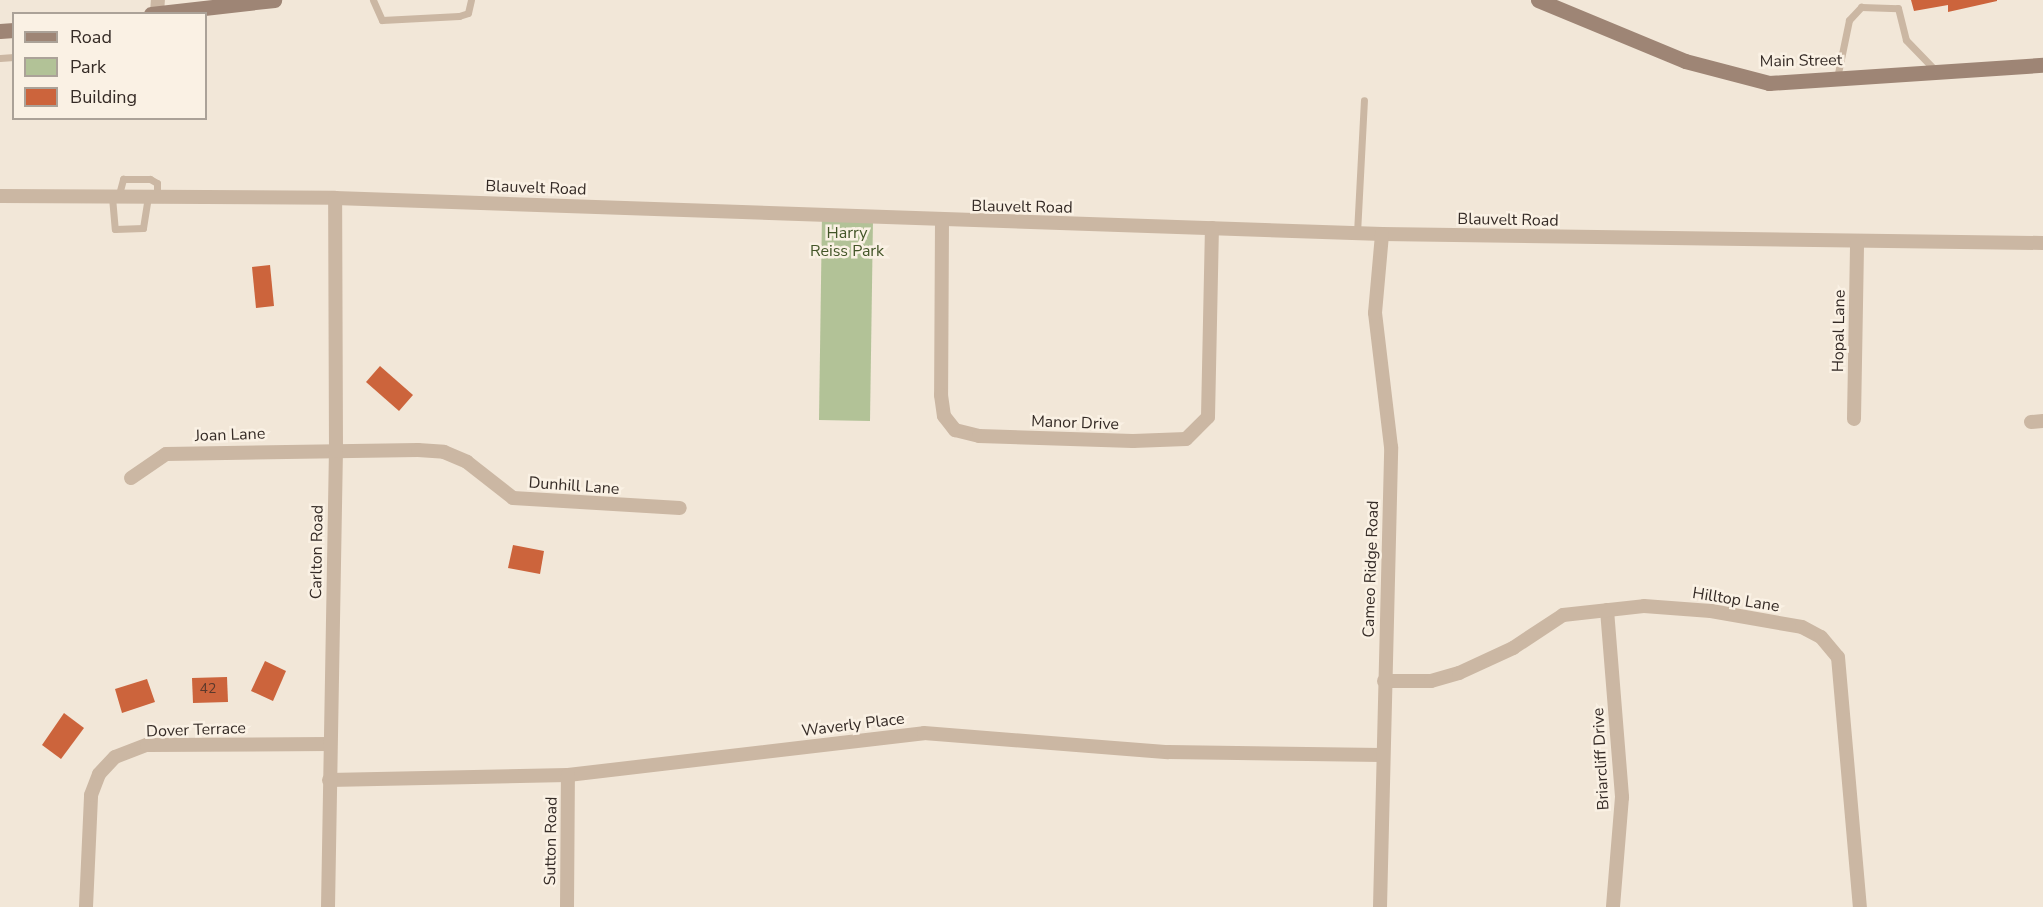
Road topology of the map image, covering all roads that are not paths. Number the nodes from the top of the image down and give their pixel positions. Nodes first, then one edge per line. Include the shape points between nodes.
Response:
1 (274, 0) edge
2 (373, 0) edge
3 (471, 0) edge
4 (1538, 0) edge
5 (1860, 3) edge
6 (166, 12) edge
7 (2043, 65) edge
8 (1934, 69) junction
9 (1836, 80) junction
10 (1364, 100) dead end
11 (0, 196) edge
12 (115, 198) junction
13 (152, 198) junction
14 (335, 198) junction
15 (942, 221) junction
16 (1212, 228) junction
17 (1357, 233) junction
18 (1382, 234) junction
19 (2043, 243) edge
20 (1857, 244) junction
21 (1854, 419) dead end
22 (336, 450) junction
23 (131, 478) dead end
24 (680, 508) dead end
25 (1607, 610) junction
26 (1384, 681) junction
27 (329, 744) junction
28 (1382, 755) junction
29 (568, 775) junction
30 (329, 780) junction
31 (86, 907) edge
32 (328, 907) edge
33 (567, 907) edge
34 (1380, 907) edge
35 (1613, 907) edge
36 (1860, 907) edge

1 - 6 main road
2 - 3 lane via 382,20 459,16 468,13
4 - 9 main road, Main Street via 1731,77 1769,83
5 - 8 lane via 1898,8 1906,40
5 - 9 lane via 1849,20
7 - 8 main road, Main Street
8 - 9 main road, Main Street
10 - 17 lane
11 - 12 street, Blauvelt Road
12 - 13 street, Blauvelt Road
12 - 13 lane via 115,229 143,228
13 - 14 street, Blauvelt Road
14 - 15 street, Blauvelt Road
14 - 22 street, Carlton Road
15 - 16 street, Blauvelt Road
15 - 16 street, Manor Drive via 941,395 944,416 955,430 979,436 1132,441 1186,439 1208,417
16 - 17 street, Blauvelt Road
17 - 18 street, Blauvelt Road
18 - 20 street, Blauvelt Road
18 - 26 street, Cameo Ridge Road via 1375,313 1391,447
19 - 20 street, Blauvelt Road
20 - 21 street, Hopal Lane
22 - 23 street, Joan Lane via 166,454
22 - 24 street, Dunhill Lane via 444,452 467,462 513,498
22 - 27 street, Carlton Road
25 - 26 street, Hilltop Lane via 1563,615 1513,648 1459,673 1431,681
25 - 35 street, Briarcliff Drive via 1622,797
25 - 36 street, Hilltop Lane via 1711,611 1802,627 1821,637 1838,657
26 - 28 street, Cameo Ridge Road
27 - 30 street, Carlton Road
27 - 31 street, Dover Terrace via 147,745 115,757 99,774 91,795
28 - 29 street, Waverly Place via 1168,752 924,733
28 - 34 street, Cameo Ridge Road
29 - 30 street, Waverly Place
29 - 33 street, Sutton Road
30 - 32 street, Carlton Road

